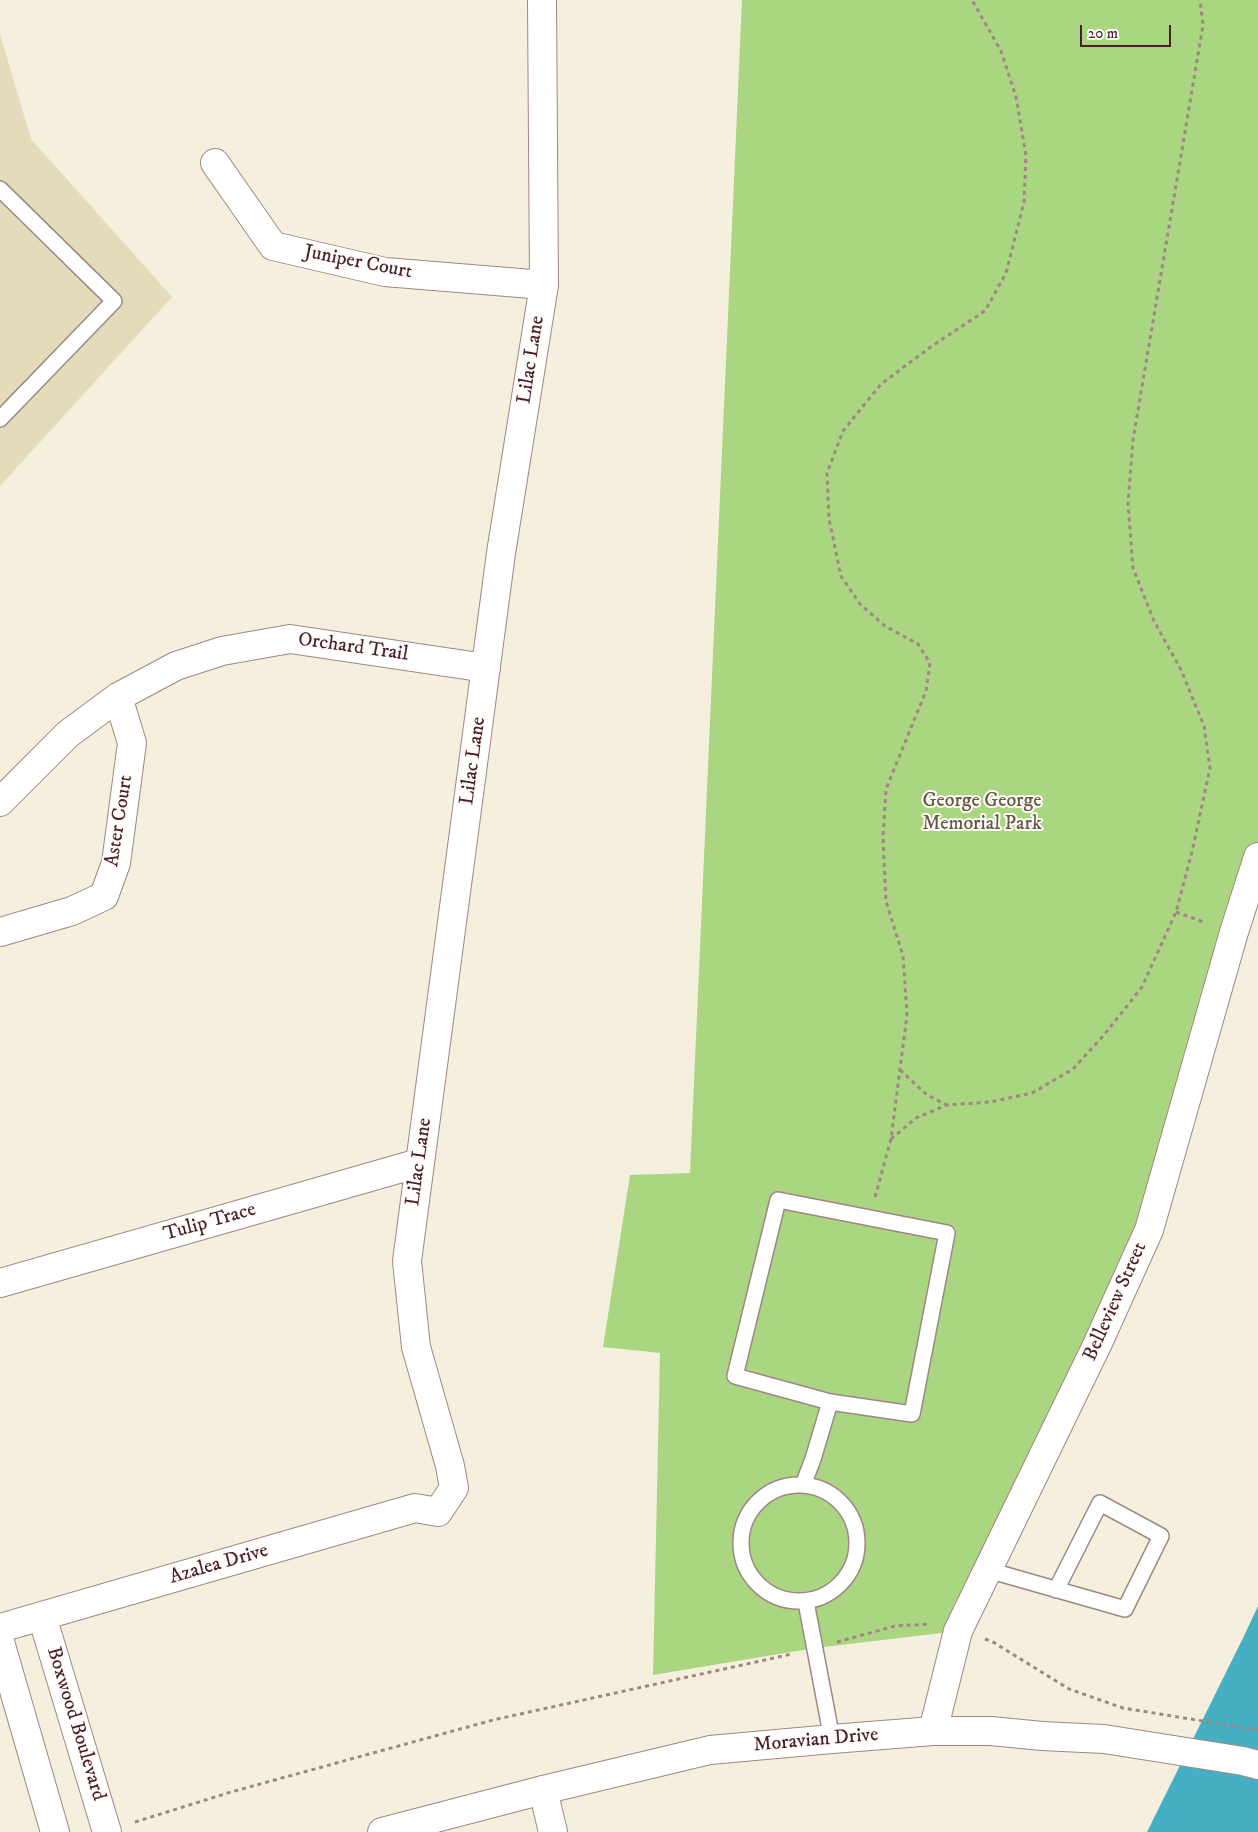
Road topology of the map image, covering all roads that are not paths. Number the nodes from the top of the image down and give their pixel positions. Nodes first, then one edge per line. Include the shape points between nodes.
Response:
1 (542, 0) edge
2 (215, 163) dead end
3 (0, 189) edge
4 (544, 285) junction
5 (0, 419) edge
6 (486, 668) junction
7 (118, 698) junction
8 (0, 802) edge
9 (1258, 857) edge
10 (0, 932) edge
11 (419, 1163) junction
12 (0, 1283) edge
13 (830, 1402) junction
14 (803, 1484) junction
15 (438, 1512) joint
16 (988, 1570) junction
17 (1056, 1590) junction
18 (806, 1602) junction
19 (42, 1616) junction
20 (0, 1628) edge
21 (0, 1642) edge
22 (933, 1731) junction
23 (832, 1739) junction
24 (1258, 1765) edge
25 (543, 1790) junction
26 (107, 1831) edge
27 (55, 1832) edge
28 (382, 1832) edge
29 (553, 1832) edge

1 - 4 street, Lilac Lane
2 - 4 street, Juniper Court via 273,246 385,272
3 - 5 lane via 114,301
4 - 6 street, Lilac Lane
6 - 7 street, Orchard Trail via 290,639 222,651 176,666
6 - 11 street, Lilac Lane
7 - 8 street, Orchard Trail via 68,734
7 - 10 street, Aster Court via 132,743 116,863 104,896 72,911
9 - 16 street, Belleview Street via 1149,1230 1098,1345
11 - 12 street, Tulip Trace
11 - 15 street, Lilac Lane via 407,1261 416,1347 454,1488
13 - 13 lane via 735,1376 778,1200 947,1233 912,1414
13 - 14 lane
14 - 18 lane via 838,1499 850,1514 856,1532 857,1551 852,1569 840,1585 825,1596
14 - 18 lane via 783,1486 766,1494 751,1508 743,1526 740,1545 744,1564 754,1581 769,1594
15 - 19 street, Azalea Drive via 415,1508
16 - 17 lane
16 - 22 street, Belleview Street via 958,1631
17 - 17 lane via 1125,1609 1161,1536 1100,1503
18 - 23 lane
19 - 20 street, Azalea Drive
19 - 26 street, Boxwood Boulevard
21 - 27 street
22 - 23 street, Moravian Drive
22 - 24 street, Moravian Drive via 991,1731 1104,1739
23 - 25 street, Moravian Drive via 710,1750
25 - 28 street, Moravian Drive
25 - 29 street

